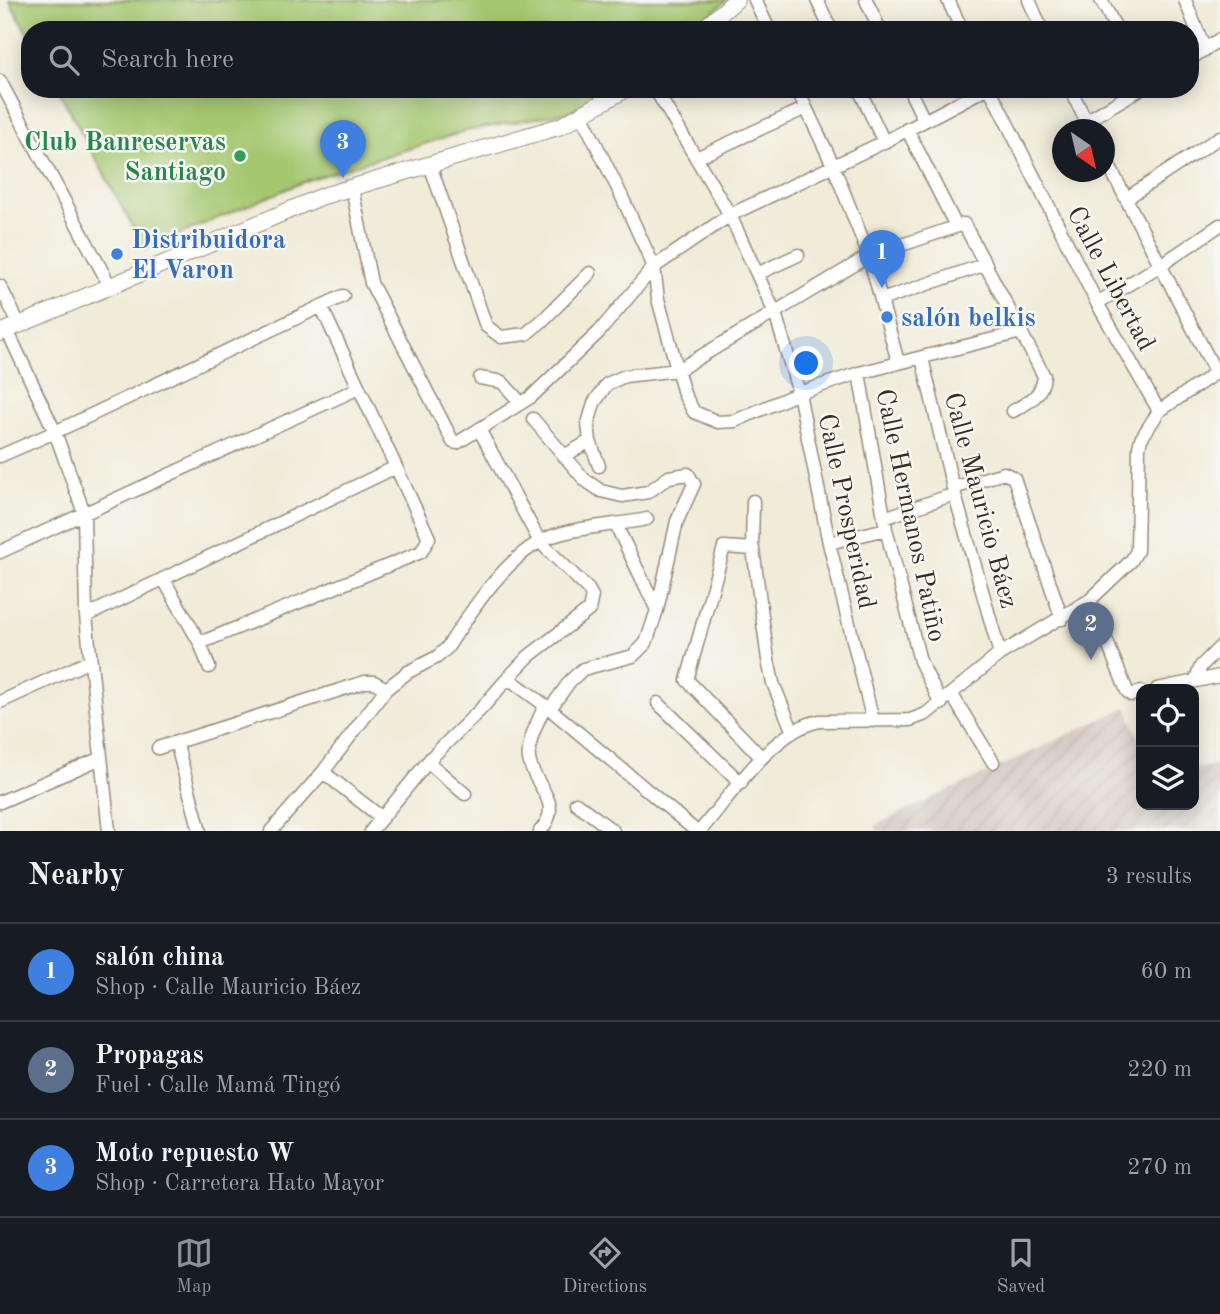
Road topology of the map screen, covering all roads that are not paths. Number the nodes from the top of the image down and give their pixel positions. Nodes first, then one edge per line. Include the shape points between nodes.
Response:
1 (736, 0) edge
2 (755, 0) edge
3 (817, 0) edge
4 (866, 0) edge
5 (948, 0) edge
6 (1029, 0) edge
7 (1101, 0) edge
8 (1185, 0) edge
9 (712, 21) edge
10 (765, 21) edge
11 (827, 21) edge
12 (876, 21) edge
13 (958, 21) edge
14 (1037, 21) edge
15 (1112, 21) edge
16 (1193, 21) edge
17 (1199, 35) edge
18 (1220, 39) edge
19 (1205, 50) junction
20 (1199, 54) edge
21 (0, 81) edge
22 (610, 98) edge
23 (660, 98) edge
24 (801, 98) edge
25 (863, 98) edge
26 (913, 98) edge
27 (969, 98) edge
28 (993, 98) edge
29 (1074, 98) edge
30 (1127, 98) edge
31 (806, 108) junction
32 (581, 114) junction
33 (1085, 119) edge
34 (1097, 119) edge
35 (924, 120) junction
36 (907, 129) junction
37 (1220, 137) edge
38 (884, 142) junction
39 (696, 158) junction
40 (430, 165) junction
41 (833, 165) junction
42 (1115, 177) edge
43 (352, 188) junction
44 (1126, 198) junction
45 (730, 215) junction
46 (961, 225) junction
47 (1220, 225) edge
48 (798, 255) dead end
49 (869, 256) junction
50 (986, 264) junction
51 (1161, 265) junction
52 (654, 267) junction
53 (590, 273) dead end
54 (757, 274) junction
55 (0, 286) edge
56 (110, 286) junction
57 (343, 296) dead end
58 (881, 300) junction
59 (1097, 303) junction
60 (321, 306) junction
61 (775, 313) junction
62 (9, 329) edge
63 (1021, 332) junction
64 (922, 358) junction
65 (898, 362) junction
66 (678, 370) junction
67 (1218, 372) edge
68 (859, 373) junction
69 (480, 378) dead end
70 (359, 387) junction
71 (799, 393) junction
72 (521, 403) junction
73 (1013, 411) dead end
74 (1159, 411) junction
75 (533, 419) dead end
76 (479, 429) junction
77 (55, 432) junction
78 (590, 441) junction
79 (0, 456) edge
80 (564, 456) junction
81 (599, 466) dead end
82 (396, 467) junction
83 (954, 491) junction
84 (753, 501) dead end
85 (84, 513) junction
86 (646, 520) dead end
87 (885, 523) junction
88 (616, 525) junction
89 (540, 542) junction
90 (829, 542) junction
91 (752, 548) junction
92 (0, 552) edge
93 (164, 580) junction
94 (1090, 600) junction
95 (657, 610) junction
96 (86, 616) junction
97 (1062, 619) junction
98 (200, 643) junction
99 (1220, 647) edge
100 (1000, 654) junction
101 (90, 661) junction
102 (209, 667) dead end
103 (1220, 676) edge
104 (508, 678) junction
105 (1195, 681) junction
106 (1181, 684) edge
107 (386, 689) junction
108 (1136, 694) edge
109 (952, 695) junction
110 (0, 702) edge
111 (658, 703) dead end
112 (941, 704) junction
113 (547, 707) junction
114 (873, 721) junction
115 (792, 730) junction
116 (176, 742) junction
117 (159, 748) dead end
118 (101, 758) junction
119 (762, 758) junction
120 (428, 762) junction
121 (993, 762) dead end
122 (323, 772) junction
123 (741, 783) junction
124 (466, 794) dead end
125 (0, 803) edge
126 (576, 803) dead end
127 (382, 818) junction
128 (109, 831) edge
129 (200, 831) edge
130 (271, 831) edge
131 (372, 831) edge
132 (540, 831) edge
133 (612, 831) edge
134 (698, 831) edge

1 - 9 street
2 - 10 street
3 - 11 street
4 - 12 street
5 - 13 street
6 - 14 street
7 - 15 street
8 - 16 street
17 - 19 street
18 - 19 street
19 - 20 street
21 - 56 street
22 - 32 street
23 - 39 street, Calle Prosperidad
24 - 31 street
25 - 38 street
26 - 35 street
27 - 35 street
28 - 59 street, Calle Libertad
29 - 33 street
30 - 34 street
31 - 39 street
31 - 41 street
32 - 40 street via 561,126
32 - 52 street
35 - 36 street
36 - 38 street
36 - 46 street
37 - 44 street
38 - 41 street
39 - 45 street, Calle Prosperidad
40 - 43 street
40 - 53 street via 486,326 501,337 526,334
41 - 45 street
41 - 49 street
42 - 44 street
43 - 56 street
43 - 76 street via 371,283 453,442
44 - 51 street
45 - 52 street
45 - 54 street, Calle Prosperidad
46 - 49 street
46 - 50 street
47 - 51 street
48 - 54 street
49 - 58 street
49 - 61 street
50 - 58 street
50 - 63 street
51 - 59 street
51 - 67 street
52 - 66 street
52 - 72 street via 599,332
54 - 61 street, Calle Prosperidad
55 - 62 street
56 - 62 street
57 - 60 street
58 - 65 street
59 - 74 street, Calle Libertad
60 - 70 street
60 - 77 street
61 - 66 street
61 - 71 street, Calle Prosperidad
62 - 77 street
63 - 64 street
63 - 73 street via 1044,376 1043,386 1036,398
64 - 65 street
64 - 83 street, Calle Mauricio Báez
65 - 68 street
66 - 71 street via 694,412 718,422 734,421
66 - 78 street via 625,376 607,384 594,403 588,424
67 - 74 street
68 - 71 street
68 - 87 street, Calle Hermanos Patiño
69 - 72 street via 502,382
70 - 82 street
70 - 85 street
71 - 90 street, Calle Prosperidad
72 - 76 street
74 - 94 street via 1139,447 1137,551
75 - 80 street
76 - 89 street
77 - 79 street
77 - 85 street
78 - 80 street
78 - 81 street
80 - 95 street via 585,480 601,491 622,496 648,492 669,477 688,474 694,484 677,521
82 - 93 street
82 - 98 street via 429,538 421,552
83 - 87 street
83 - 97 street via 1004,472 1014,478
83 - 100 street, Calle Mauricio Báez
84 - 91 street
85 - 92 street
85 - 96 street
86 - 88 street
87 - 90 street
87 - 112 street, Calle Hermanos Patiño via 920,660
88 - 89 street
88 - 95 street
89 - 104 street via 588,589 592,603 583,616 529,656
89 - 107 street via 500,576 442,653
90 - 114 street, Calle Prosperidad
91 - 115 street via 773,683
91 - 119 street via 722,548 686,677
93 - 96 street
93 - 98 street
94 - 97 street
94 - 108 street via 1127,691
95 - 113 street via 646,642 633,656 583,669
96 - 101 street
97 - 100 street
98 - 102 street
99 - 105 street via 1199,669
100 - 109 street
101 - 110 street
101 - 118 street
103 - 105 street
104 - 113 street
104 - 120 street
105 - 106 street
107 - 116 street via 365,682
107 - 122 street
109 - 112 street
109 - 121 street
111 - 123 street
112 - 114 street via 910,720
113 - 132 street via 529,748 529,761 550,803
113 - 134 street
114 - 115 street via 820,721
115 - 119 street
116 - 117 street
116 - 129 street
118 - 125 street
118 - 128 street
119 - 123 street
120 - 124 street
120 - 127 street
122 - 127 street
122 - 130 street
123 - 134 street
126 - 133 street
127 - 131 street

